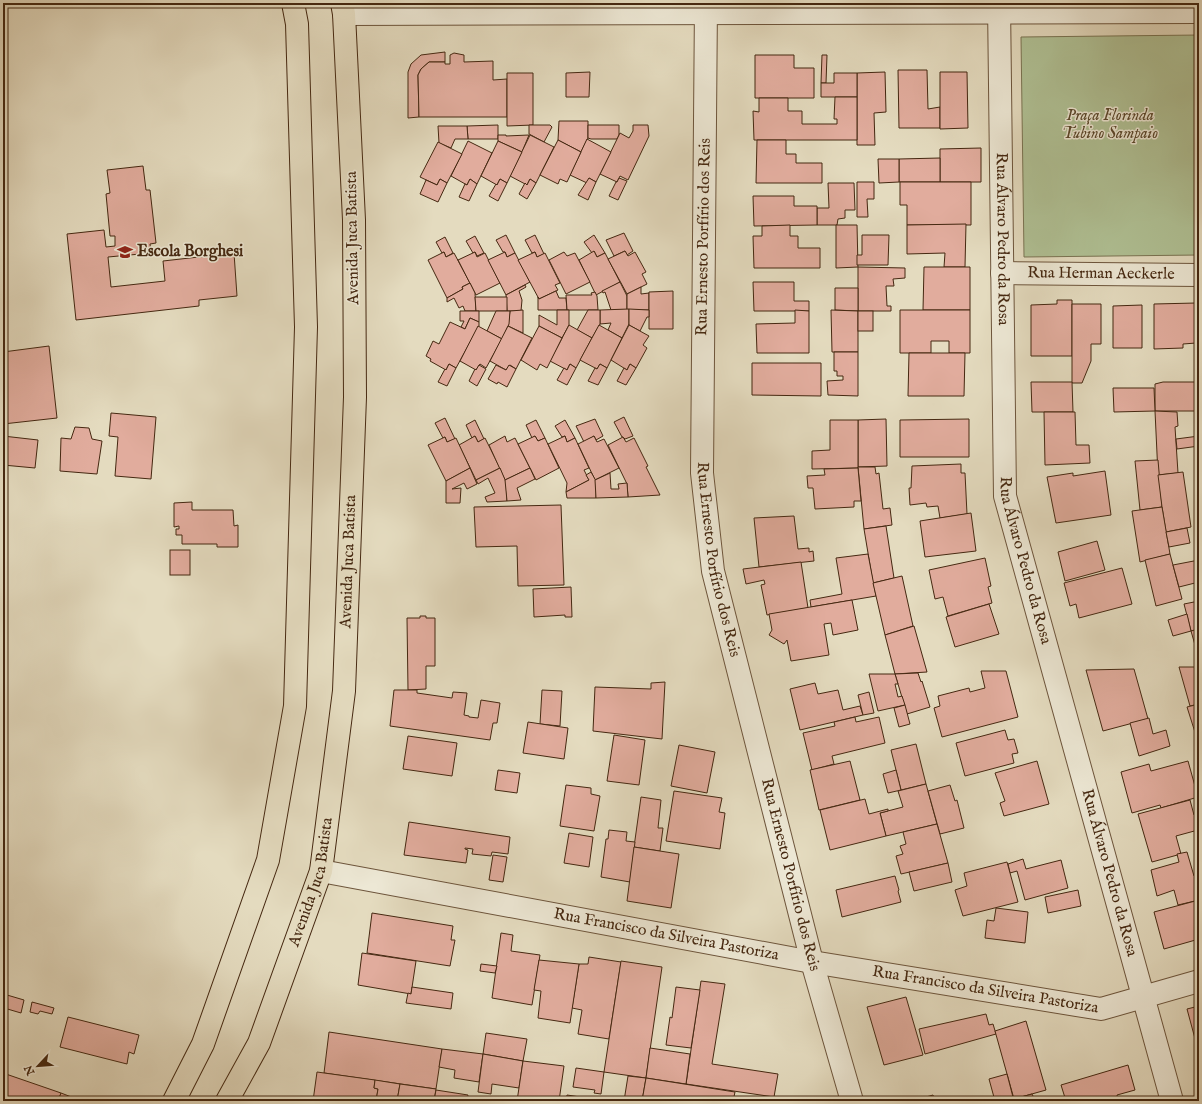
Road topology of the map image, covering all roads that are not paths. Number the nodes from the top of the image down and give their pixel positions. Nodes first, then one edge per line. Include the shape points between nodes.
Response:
1 (293, 3) edge
2 (343, 8) edge
3 (706, 8) edge
4 (999, 8) edge
5 (1199, 12) edge
6 (1002, 273) junction
7 (1199, 275) edge
8 (321, 871) junction
9 (812, 962) junction
10 (1199, 981) edge
11 (1143, 998) junction
12 (174, 1101) edge
13 (227, 1101) edge
14 (852, 1101) edge
15 (1172, 1101) edge

1 - 12 main road via 297,24 306,327 295,706 268,860 203,1044
2 - 3 street
2 - 8 main road, Avenida Juca Batista via 354,220 355,397 344,691
3 - 4 street
3 - 9 street, Rua Ernesto Porfírio dos Reis via 702,473 712,564
4 - 5 street
4 - 6 street, Rua Álvaro Pedro da Rosa
6 - 7 street, Rua Herman Aeckerle
6 - 11 street, Rua Álvaro Pedro da Rosa via 1005,496
8 - 9 street, Rua Francisco da Silveira Pastoriza
8 - 13 main road, Avenida Juca Batista via 259,1043
9 - 11 street, Rua Francisco da Silveira Pastoriza via 1101,1008
9 - 14 street, Rua Ernesto Porfírio dos Reis
10 - 11 street, Rua Francisco da Silveira Pastoriza
11 - 15 street, Rua Álvaro Pedro da Rosa

